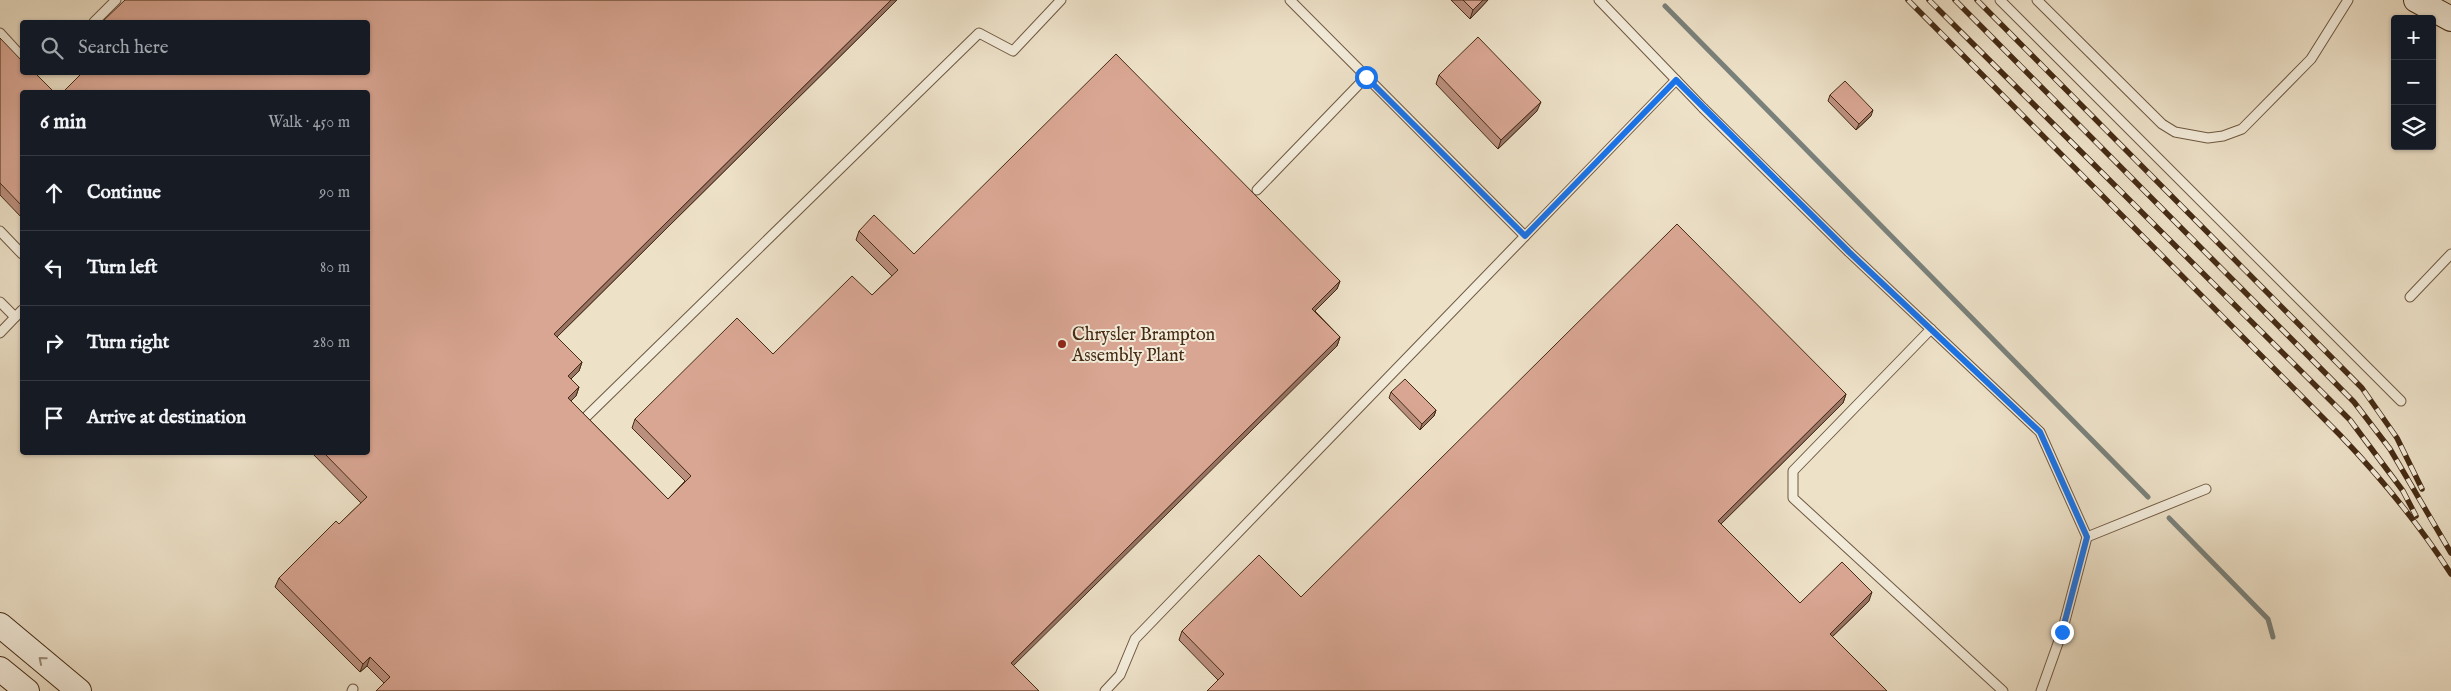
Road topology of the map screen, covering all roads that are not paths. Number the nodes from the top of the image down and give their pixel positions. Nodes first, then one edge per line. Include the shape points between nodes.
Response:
1 (116, 0) edge
2 (1061, 0) edge
3 (1290, 0) edge
4 (1599, 0) edge
5 (2000, 0) edge
6 (2037, 0) edge
7 (2348, 0) edge
8 (2416, 0) edge
9 (2451, 19) edge
10 (96, 20) edge
11 (0, 33) edge
12 (20, 55) edge
13 (1366, 77) junction
14 (1676, 80) junction
15 (1257, 190) dead end
16 (0, 231) edge
17 (1525, 236) junction
18 (20, 252) edge
19 (2451, 254) edge
20 (2410, 297) dead end
21 (0, 302) edge
22 (20, 312) edge
23 (15, 317) junction
24 (1931, 329) junction
25 (0, 333) edge
26 (2402, 401) dead end
27 (585, 418) edge
28 (2206, 489) dead end
29 (2087, 537) junction
30 (0, 625) edge
31 (79, 691) edge
32 (1105, 691) edge
33 (2003, 691) edge
34 (2041, 691) edge

1 - 10 lane
2 - 27 lane via 1013,51 979,33
3 - 13 lane
4 - 14 lane
5 - 26 lane
6 - 7 lane via 2162,124 2175,132 2208,138 2242,129 2311,59
8 - 9 main road
11 - 12 lane
13 - 15 lane
13 - 17 lane
14 - 17 lane
14 - 24 lane, bridge
16 - 18 lane
17 - 32 lane via 1135,639 1120,676
19 - 20 lane
21 - 23 lane
22 - 23 lane
23 - 25 lane
24 - 29 lane via 2040,432
24 - 33 lane via 1792,470 1793,498
28 - 29 lane
29 - 34 lane via 2062,632
31 -> 30 main road

